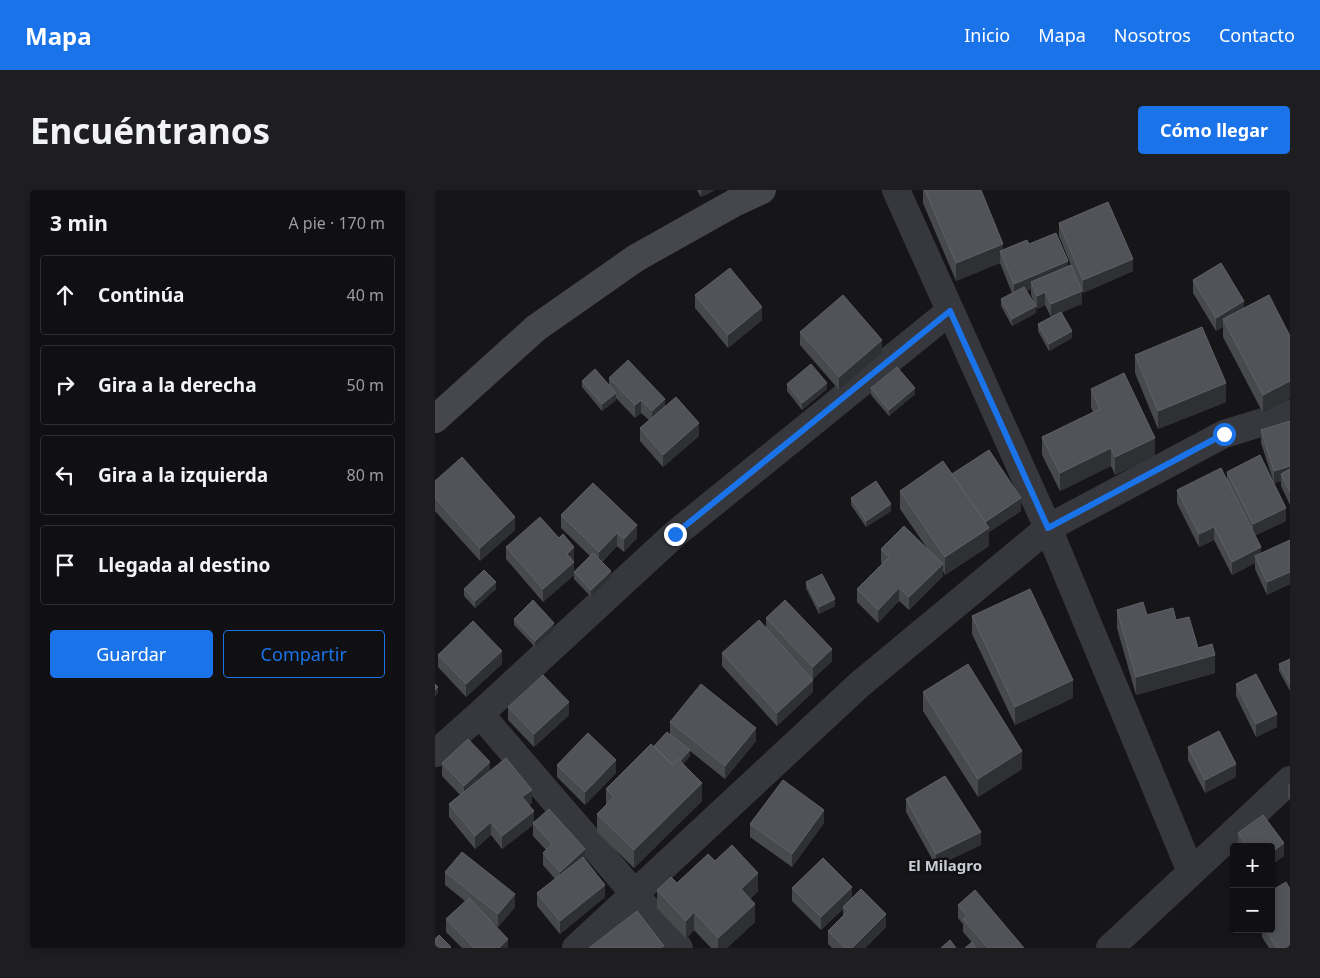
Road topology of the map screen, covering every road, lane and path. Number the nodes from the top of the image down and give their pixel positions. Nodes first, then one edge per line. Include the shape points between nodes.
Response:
1 (762, 190) edge
2 (896, 190) edge
3 (950, 311) junction
4 (1290, 414) edge
5 (435, 419) edge
6 (1048, 528) junction
7 (480, 714) junction
8 (435, 753) edge
9 (1290, 780) edge
10 (1191, 872) junction
11 (635, 893) junction
12 (576, 948) edge
13 (679, 948) edge
14 (1110, 948) edge

1 - 5 main road via 734,202 636,258 567,306 537,328
2 - 3 street
3 - 6 street
3 - 7 street via 675,534
4 - 6 street via 1224,434
6 - 10 street
6 - 11 street via 859,685
7 - 8 street
7 - 11 street
9 - 10 street
10 - 14 street
11 - 12 street
11 - 13 street

